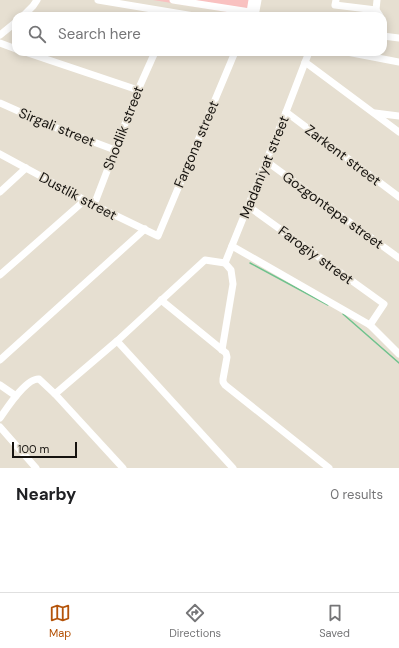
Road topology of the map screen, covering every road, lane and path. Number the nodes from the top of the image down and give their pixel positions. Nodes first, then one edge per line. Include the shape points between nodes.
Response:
1 (37, 0) edge
2 (98, 0) edge
3 (142, 0) edge
4 (173, 0) edge
5 (252, 0) edge
6 (258, 0) edge
7 (336, 0) edge
8 (377, 0) edge
9 (141, 8) junction
10 (27, 12) edge
11 (155, 12) edge
12 (256, 12) edge
13 (373, 12) edge
14 (378, 12) edge
15 (12, 25) edge
16 (0, 35) edge
17 (387, 36) edge
18 (399, 38) edge
19 (0, 43) edge
20 (12, 48) edge
21 (37, 56) edge
22 (153, 56) edge
23 (233, 56) edge
24 (307, 56) edge
25 (368, 56) edge
26 (305, 62) junction
27 (399, 62) edge
28 (138, 90) junction
29 (0, 104) edge
30 (286, 112) junction
31 (372, 112) junction
32 (399, 116) edge
33 (399, 132) edge
34 (115, 150) junction
35 (0, 154) edge
36 (266, 161) junction
37 (26, 168) junction
38 (0, 192) edge
39 (399, 197) edge
40 (85, 200) junction
41 (94, 205) junction
42 (248, 206) junction
43 (145, 230) junction
44 (158, 236) joint
45 (232, 246) junction
46 (399, 258) edge
47 (225, 263) junction
48 (0, 275) edge
49 (161, 300) junction
50 (370, 325) junction
51 (117, 341) junction
52 (222, 350) junction
53 (399, 354) edge
54 (0, 360) edge
55 (0, 385) edge
56 (55, 394) junction
57 (16, 396) junction
58 (0, 418) edge
59 (0, 427) edge
60 (36, 468) edge
61 (123, 468) edge
62 (233, 468) edge
63 (329, 468) edge

1 - 10 street
2 - 9 street
3 - 9 street
4 - 5 street via 250,12
6 - 12 street
7 - 13 street via 335,5
8 - 14 street
9 - 11 street
15 - 16 street
17 - 18 street
19 - 20 street
21 - 28 street
22 - 28 street, Shodlik street
23 - 44 street, Fargona street
24 - 26 street, Madaniyat street
25 - 27 street
26 - 30 street, Madaniyat street
26 - 31 street
28 - 34 street, Shodlik street
29 - 34 street, Sirgali street
30 - 36 street, Madaniyat street
30 - 39 street, Zarkent street
31 - 32 street
31 - 33 street
34 - 41 street, Shodlik street
35 - 37 street, Dustlik street
36 - 42 street, Madaniyat street
36 - 46 street, Gozgontepa street
37 - 38 street
37 - 40 street, Dustlik street
40 - 41 street, Dustlik street
40 - 48 street
41 - 43 street, Dustlik street
42 - 45 street, Madaniyat street
42 - 50 street, Farogiy street via 384,304
43 - 44 street, Dustlik street
43 - 54 street
45 - 47 street, Madaniyat street
45 - 50 street
47 - 49 street via 205,260
47 - 52 street via 231,270 233,284
49 - 51 street
49 - 52 street
50 - 53 street
51 - 56 street
51 - 62 street
52 - 63 street via 227,354 223,379 225,385
55 - 57 street
56 - 57 street via 39,379 35,379
56 - 61 street
57 - 58 street
59 - 60 street

